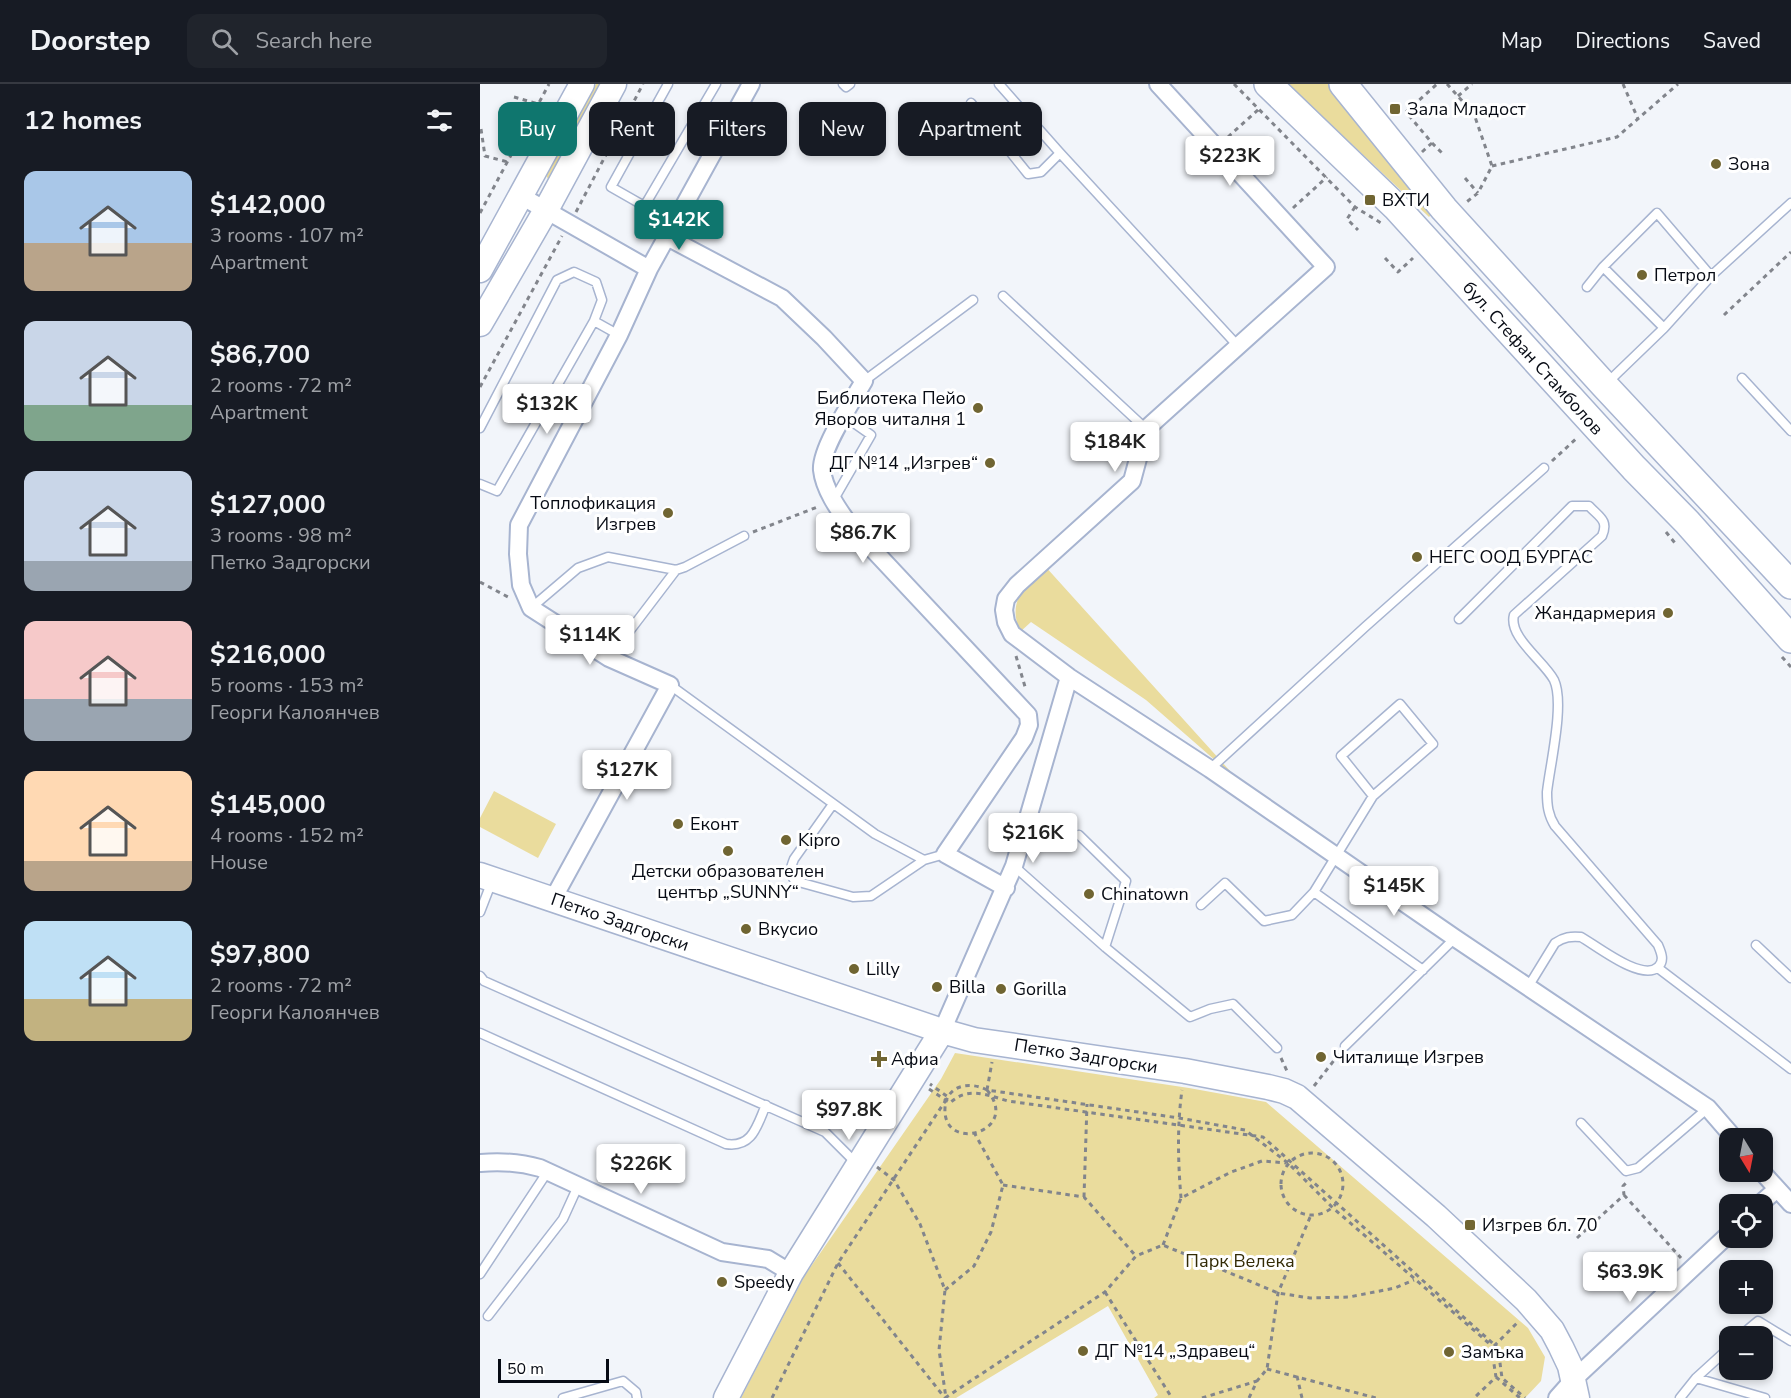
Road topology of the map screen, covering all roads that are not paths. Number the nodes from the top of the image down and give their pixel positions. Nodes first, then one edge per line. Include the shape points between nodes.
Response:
1 (582, 84) edge
2 (614, 84) edge
3 (668, 84) edge
4 (716, 84) edge
5 (751, 84) edge
6 (843, 84) edge
7 (850, 84) edge
8 (999, 84) edge
9 (1158, 84) edge
10 (1343, 84) edge
11 (1264, 96) edge
12 (1060, 153) junction
13 (1014, 156) edge
14 (521, 196) junction
15 (1791, 203) edge
16 (645, 205) junction
17 (546, 210) junction
18 (671, 230) junction
19 (1603, 267) junction
20 (649, 269) junction
21 (480, 270) edge
22 (1711, 276) junction
23 (1587, 287) dead end
24 (1003, 296) dead end
25 (973, 300) dead end
26 (594, 321) junction
27 (480, 324) edge
28 (1664, 328) junction
29 (619, 334) junction
30 (1238, 346) junction
31 (1743, 378) dead end
32 (864, 381) junction
33 (1604, 385) junction
34 (844, 416) junction
35 (480, 428) edge
36 (1146, 429) junction
37 (1791, 431) edge
38 (1544, 468) road end
39 (480, 484) edge
40 (833, 501) junction
41 (1677, 534) junction
42 (744, 536) road end
43 (676, 570) junction
44 (1791, 585) edge
45 (531, 608) junction
46 (1791, 615) edge
47 (1459, 619) dead end
48 (1783, 645) edge
49 (609, 658) junction
50 (1069, 677) junction
51 (670, 685) junction
52 (1210, 769) junction
53 (1373, 796) junction
54 (833, 804) junction
55 (1079, 835) dead end
56 (945, 854) junction
57 (1336, 856) junction
58 (924, 860) junction
59 (1014, 866) junction
60 (486, 877) edge
61 (1006, 888) junction
62 (1314, 892) junction
63 (553, 899) junction
64 (1201, 905) dead end
65 (480, 912) edge
66 (1455, 939) junction
67 (1756, 945) dead end
68 (1105, 947) junction
69 (1658, 968) junction
70 (1423, 970) junction
71 (480, 976) edge
72 (1791, 978) edge
73 (1528, 987) junction
74 (942, 1031) junction
75 (480, 1033) edge
76 (1345, 1046) road end
77 (1277, 1048) road end
78 (1791, 1069) edge
79 (766, 1105) junction
80 (1708, 1108) junction
81 (1581, 1123) dead end
82 (1725, 1128) edge
83 (862, 1161) junction
84 (480, 1163) edge
85 (548, 1171) junction
86 (1771, 1182) edge
87 (578, 1186) junction
88 (1777, 1189) junction
89 (1771, 1194) edge
90 (1791, 1204) edge
91 (1719, 1243) edge
92 (791, 1273) junction
93 (480, 1274) edge
94 (488, 1316) dead end
95 (1752, 1326) edge
96 (1766, 1326) edge
97 (1773, 1330) edge
98 (1791, 1341) edge
99 (1719, 1357) edge
100 (1696, 1378) junction
101 (1575, 1389) edge
102 (563, 1398) edge
103 (638, 1398) edge
104 (726, 1398) edge
105 (1557, 1398) edge
106 (1680, 1398) edge
107 (1766, 1398) edge

1 - 14 street
2 - 17 street
3 - 16 lane via 611,187
4 - 16 lane
5 - 18 street
6 - 7 lane
8 - 12 lane
9 - 30 street via 1326,267
10 - 33 main road, бул. Стефан Стамболов via 1444,209
11 - 41 main road, бул. Стефан Стамболов via 1396,207 1634,468
12 - 13 lane via 1041,172 1029,174
12 - 30 lane
14 - 17 street
14 - 21 street
15 - 22 lane
16 - 18 lane
17 - 20 street
17 - 27 street
18 - 20 street
18 - 32 street via 782,298
19 - 22 lane via 1657,213
19 - 23 lane
19 - 28 lane
20 - 29 street
22 - 28 lane
24 - 36 lane
25 - 32 lane
26 - 29 lane
26 - 35 lane via 602,300 596,282 574,272 557,280
26 - 39 lane via 497,491
28 - 33 lane
29 - 45 street via 519,525 521,585
30 - 36 street
31 - 37 lane
32 - 34 street
33 - 44 main road, бул. Стефан Стамболов
34 - 40 street via 828,446 822,469
34 - 40 lane via 872,435
36 - 50 street via 1132,482 1006,599 1005,616 1012,634
38 - 52 lane
40 - 56 street via 849,524 1028,715 1024,738
41 - 46 main road via 1751,572
41 - 48 main road, бул. Стефан Стамболов
42 - 43 lane
43 - 45 lane via 608,557 578,568
43 - 49 lane
45 - 49 street
47 - 69 lane via 1572,506 1589,506 1604,522 1602,537 1514,615 1512,622 1514,631 1544,666 1558,693 1547,792 1550,817 1658,945 1662,962
49 - 51 street
50 - 52 street
50 - 59 street
51 - 54 lane
51 - 63 street
52 - 57 street
53 - 53 lane via 1341,756 1400,704 1433,744
53 - 57 lane
54 - 58 lane via 875,834
54 - 58 lane via 790,867 795,881 853,897 871,896
55 - 68 lane via 1126,881
56 - 58 lane
56 - 61 street
57 - 62 lane
57 - 66 street
59 - 61 street
59 - 68 lane
60 - 63 street, Петко Задгорски
60 - 65 lane
61 - 74 street
62 - 64 lane via 1292,915 1264,921 1225,883
62 - 70 lane
63 - 74 street, Петко Задгорски
66 - 70 lane
66 - 73 street
67 - 72 lane
68 - 77 lane via 1190,1017 1233,1004
69 - 73 lane via 1634,969 1581,937 1572,936 1555,943
69 - 78 lane
70 - 76 lane
71 - 79 lane
73 - 80 street
74 - 83 street
74 - 101 street, Петко Задгорски via 996,1043 1185,1071 1284,1091 1302,1101 1436,1216 1526,1300 1552,1330
75 - 79 lane via 726,1144 735,1146 747,1141
79 - 83 lane via 825,1132
80 - 81 lane via 1638,1168 1626,1171
80 - 82 street
83 - 92 street
84 - 85 street via 521,1162
85 - 87 street
85 - 93 lane
86 - 88 street
87 - 92 street via 722,1252 768,1259
87 - 94 lane via 563,1219
88 - 89 street
88 - 90 street
91 - 101 street
92 - 104 street
95 - 96 lane via 1758,1321
97 - 98 lane
99 - 100 lane
100 - 106 lane
100 - 107 lane
101 - 105 street
102 - 103 lane via 623,1382

